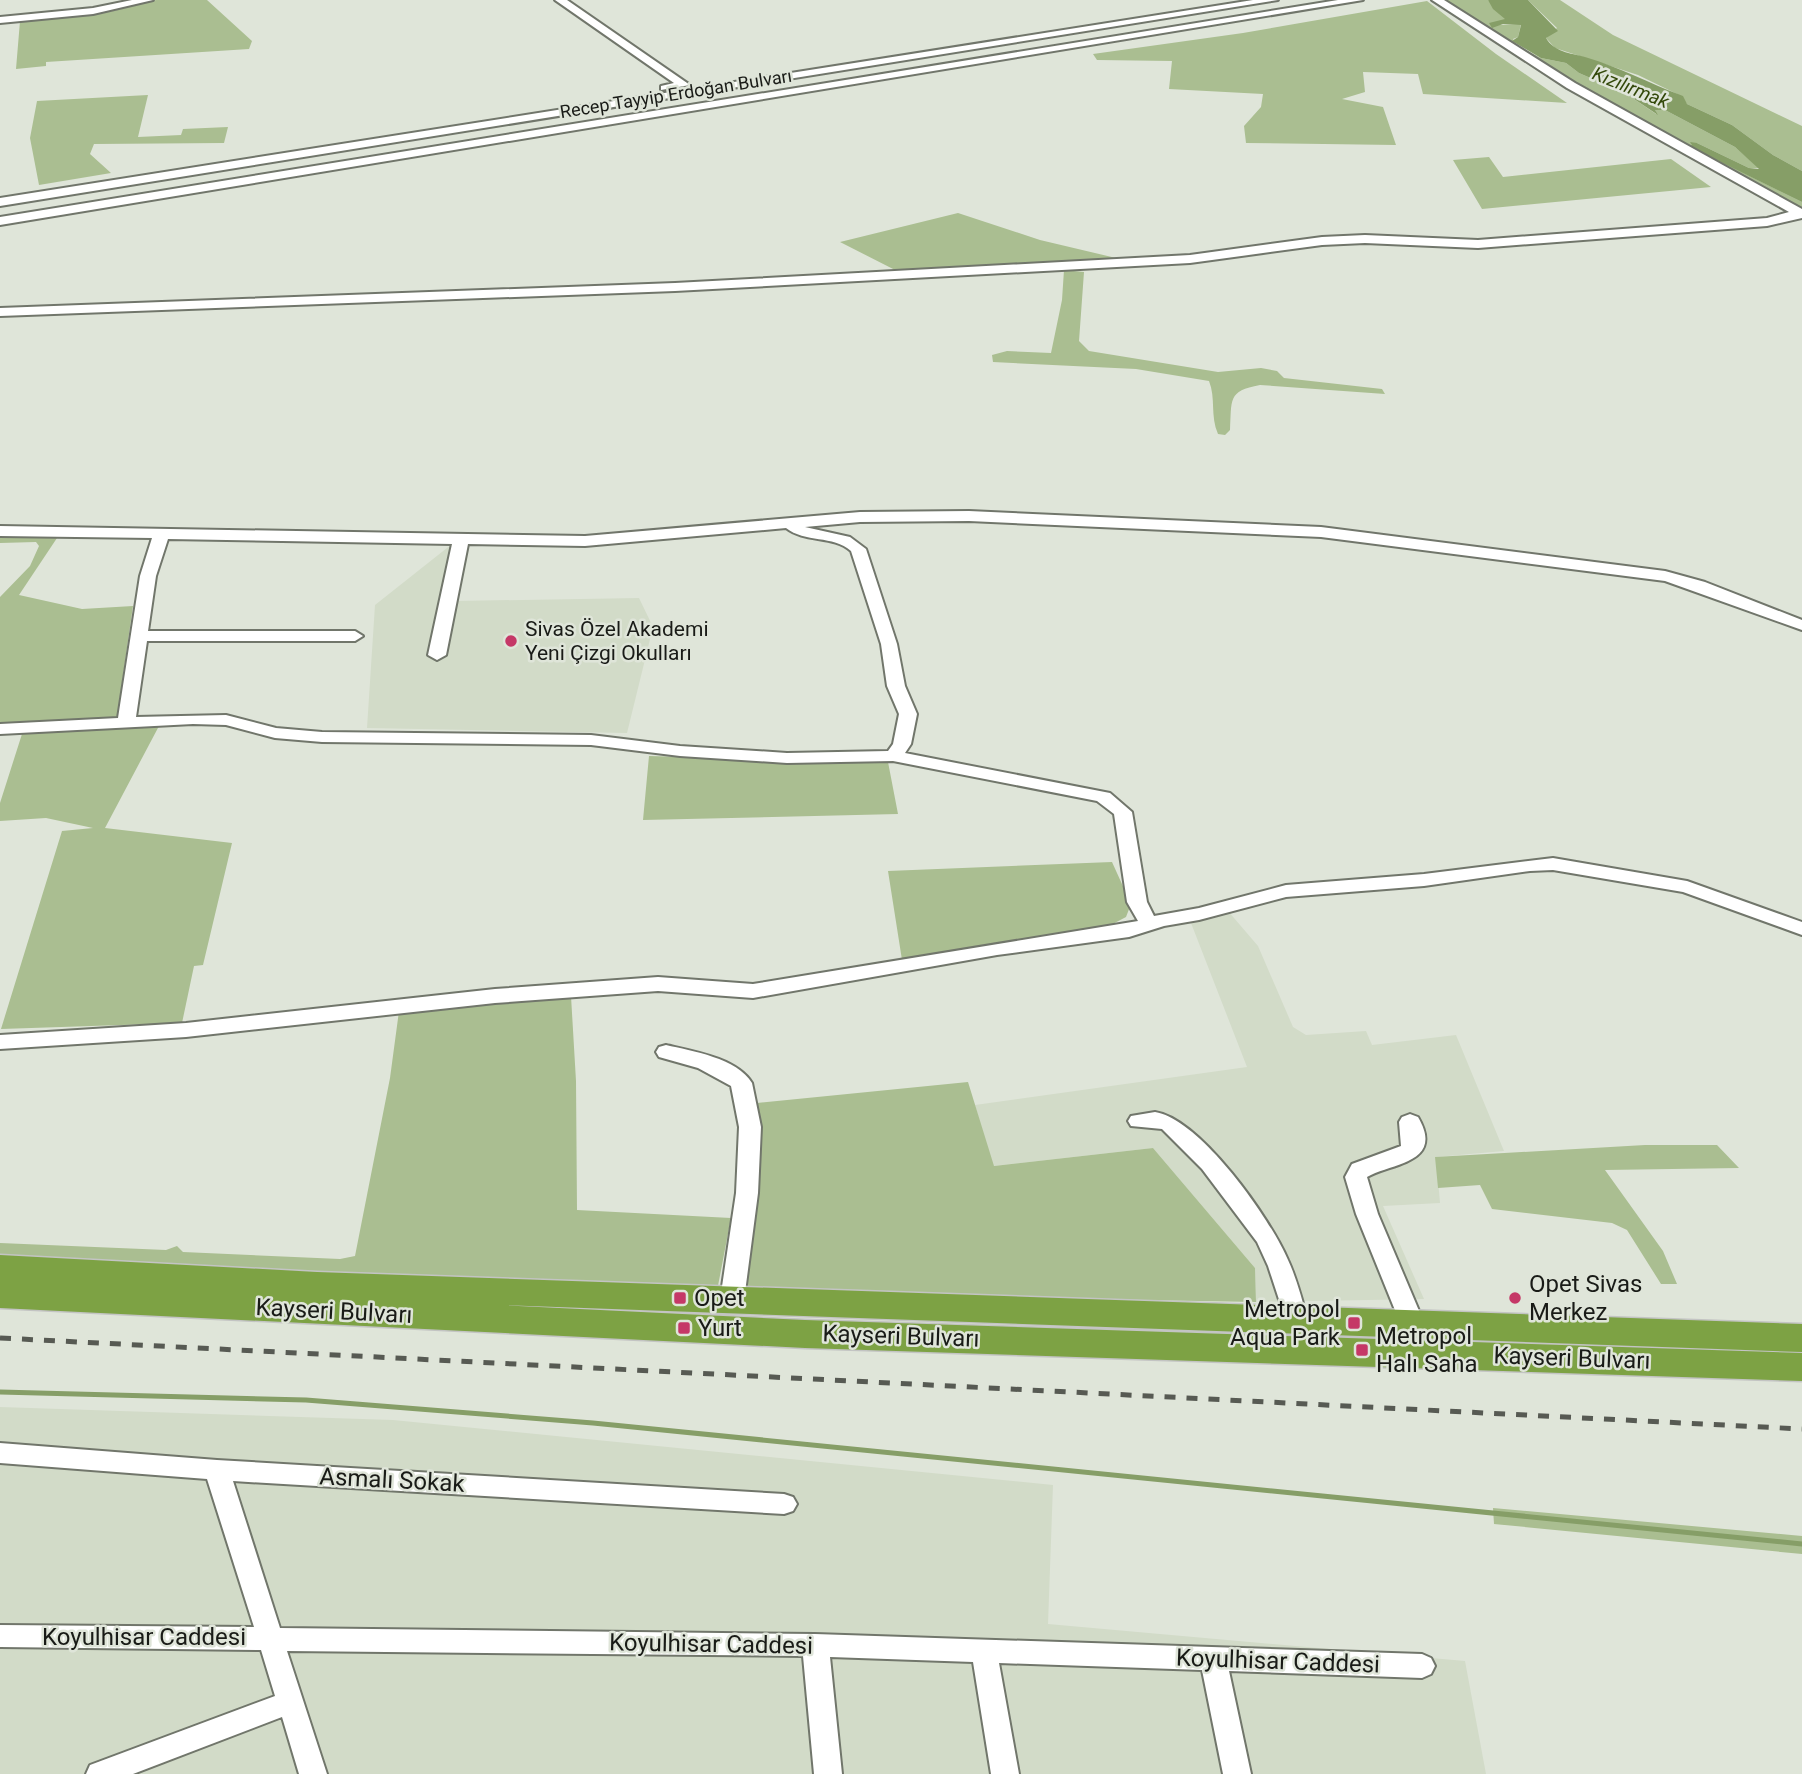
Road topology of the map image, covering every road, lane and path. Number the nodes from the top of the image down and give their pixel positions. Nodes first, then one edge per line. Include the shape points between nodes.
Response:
1 (148, 0) edge
2 (560, 0) edge
3 (1273, 0) edge
4 (1358, 0) edge
5 (1437, 0) edge
6 (1196, 12) junction
7 (1158, 17) junction
8 (0, 20) edge
9 (1213, 24) junction
10 (1177, 31) junction
11 (559, 109) junction
12 (576, 111) junction
13 (542, 116) junction
14 (589, 126) junction
15 (554, 132) junction
16 (85, 184) junction
17 (109, 184) junction
18 (62, 192) junction
19 (0, 194) edge
20 (0, 202) edge
21 (118, 202) junction
22 (72, 209) junction
23 (1802, 214) edge
24 (0, 221) edge
25 (0, 312) edge
26 (789, 523) junction
27 (0, 531) edge
28 (162, 532) junction
29 (461, 540) junction
30 (1802, 625) edge
31 (138, 636) junction
32 (355, 636) dead end
33 (437, 655) dead end
34 (126, 722) junction
35 (0, 729) edge
36 (893, 756) junction
37 (1149, 924) junction
38 (1802, 929) edge
39 (0, 1042) edge
40 (666, 1052) dead end
41 (1139, 1121) dead end
42 (1410, 1122) dead end
43 (0, 1268) edge
44 (0, 1294) edge
45 (732, 1300) junction
46 (1296, 1321) junction
47 (1413, 1325) junction
48 (1802, 1338) edge
49 (1802, 1367) edge
50 (0, 1453) edge
51 (217, 1470) junction
52 (784, 1504) dead end
53 (0, 1636) edge
54 (270, 1638) junction
55 (815, 1645) junction
56 (984, 1651) junction
57 (1213, 1658) junction
58 (1422, 1666) dead end
59 (290, 1702) junction
60 (100, 1774) edge
61 (313, 1774) edge
62 (828, 1774) edge
63 (1005, 1774) edge
64 (1237, 1774) edge

1 - 8 street via 93,11
2 - 11 street via 684,85
3 - 6 street, Recep Tayyip Erdoğan Bulvarı
4 - 9 street, Recep Tayyip Erdoğan Bulvarı
5 - 23 street via 1587,97
6 - 7 street, Recep Tayyip Erdoğan Bulvarı
6 - 9 street
7 - 10 street
7 - 12 street, Recep Tayyip Erdoğan Bulvarı
9 - 10 street, Recep Tayyip Erdoğan Bulvarı
10 - 14 street, Recep Tayyip Erdoğan Bulvarı
11 - 12 street, Recep Tayyip Erdoğan Bulvarı
11 - 13 street, Recep Tayyip Erdoğan Bulvarı
11 - 16 street
12 - 14 street
13 - 15 street
13 - 17 street, Recep Tayyip Erdoğan Bulvarı
14 - 15 street, Recep Tayyip Erdoğan Bulvarı
15 - 21 street, Recep Tayyip Erdoğan Bulvarı
16 - 17 street, Recep Tayyip Erdoğan Bulvarı
16 - 18 street, Recep Tayyip Erdoğan Bulvarı
16 - 19 street
17 - 21 street
18 - 20 street, Recep Tayyip Erdoğan Bulvarı
18 - 22 street
21 - 22 street, Recep Tayyip Erdoğan Bulvarı
22 - 24 street, Recep Tayyip Erdoğan Bulvarı
23 - 25 street via 1768,222 1509,243 1448,245 1348,239 1223,256 1080,266 675,287
26 - 29 street via 585,541
26 - 30 street via 946,516 1321,532 1644,572 1685,580
26 - 36 street via 809,536 843,540 858,549 908,714 902,744
27 - 28 street
28 - 29 street
28 - 31 street via 148,576
29 - 33 street
31 - 32 street
31 - 34 street
34 - 35 street
34 - 36 street via 226,720 275,733 322,737 591,740 774,757
36 - 37 street via 1059,786 1114,804 1123,812 1138,902
37 - 38 street via 1286,891 1553,864 1687,887
37 - 39 street via 1101,936 752,991 658,984 495,996 186,1030
40 - 45 street via 698,1059 741,1083 750,1127 747,1193
41 - 46 street via 1170,1124 1205,1156 1271,1246
42 - 47 street via 1410,1150 1360,1170 1356,1177
43 - 45 highway, Kayseri Bulvarı
44 - 49 highway, Kayseri Bulvarı via 805,1334
45 - 46 highway, Kayseri Bulvarı
46 - 47 highway, Kayseri Bulvarı
47 - 48 highway, Kayseri Bulvarı
50 - 51 street, Asmalı Sokak
51 - 52 street, Asmalı Sokak
51 - 54 street
53 - 54 street, Koyulhisar Caddesi
54 - 55 street, Koyulhisar Caddesi
54 - 59 street
55 - 56 street, Koyulhisar Caddesi
55 - 62 street
56 - 57 street, Koyulhisar Caddesi
56 - 63 street
57 - 58 street, Koyulhisar Caddesi
57 - 64 street
59 - 60 street
59 - 61 street

